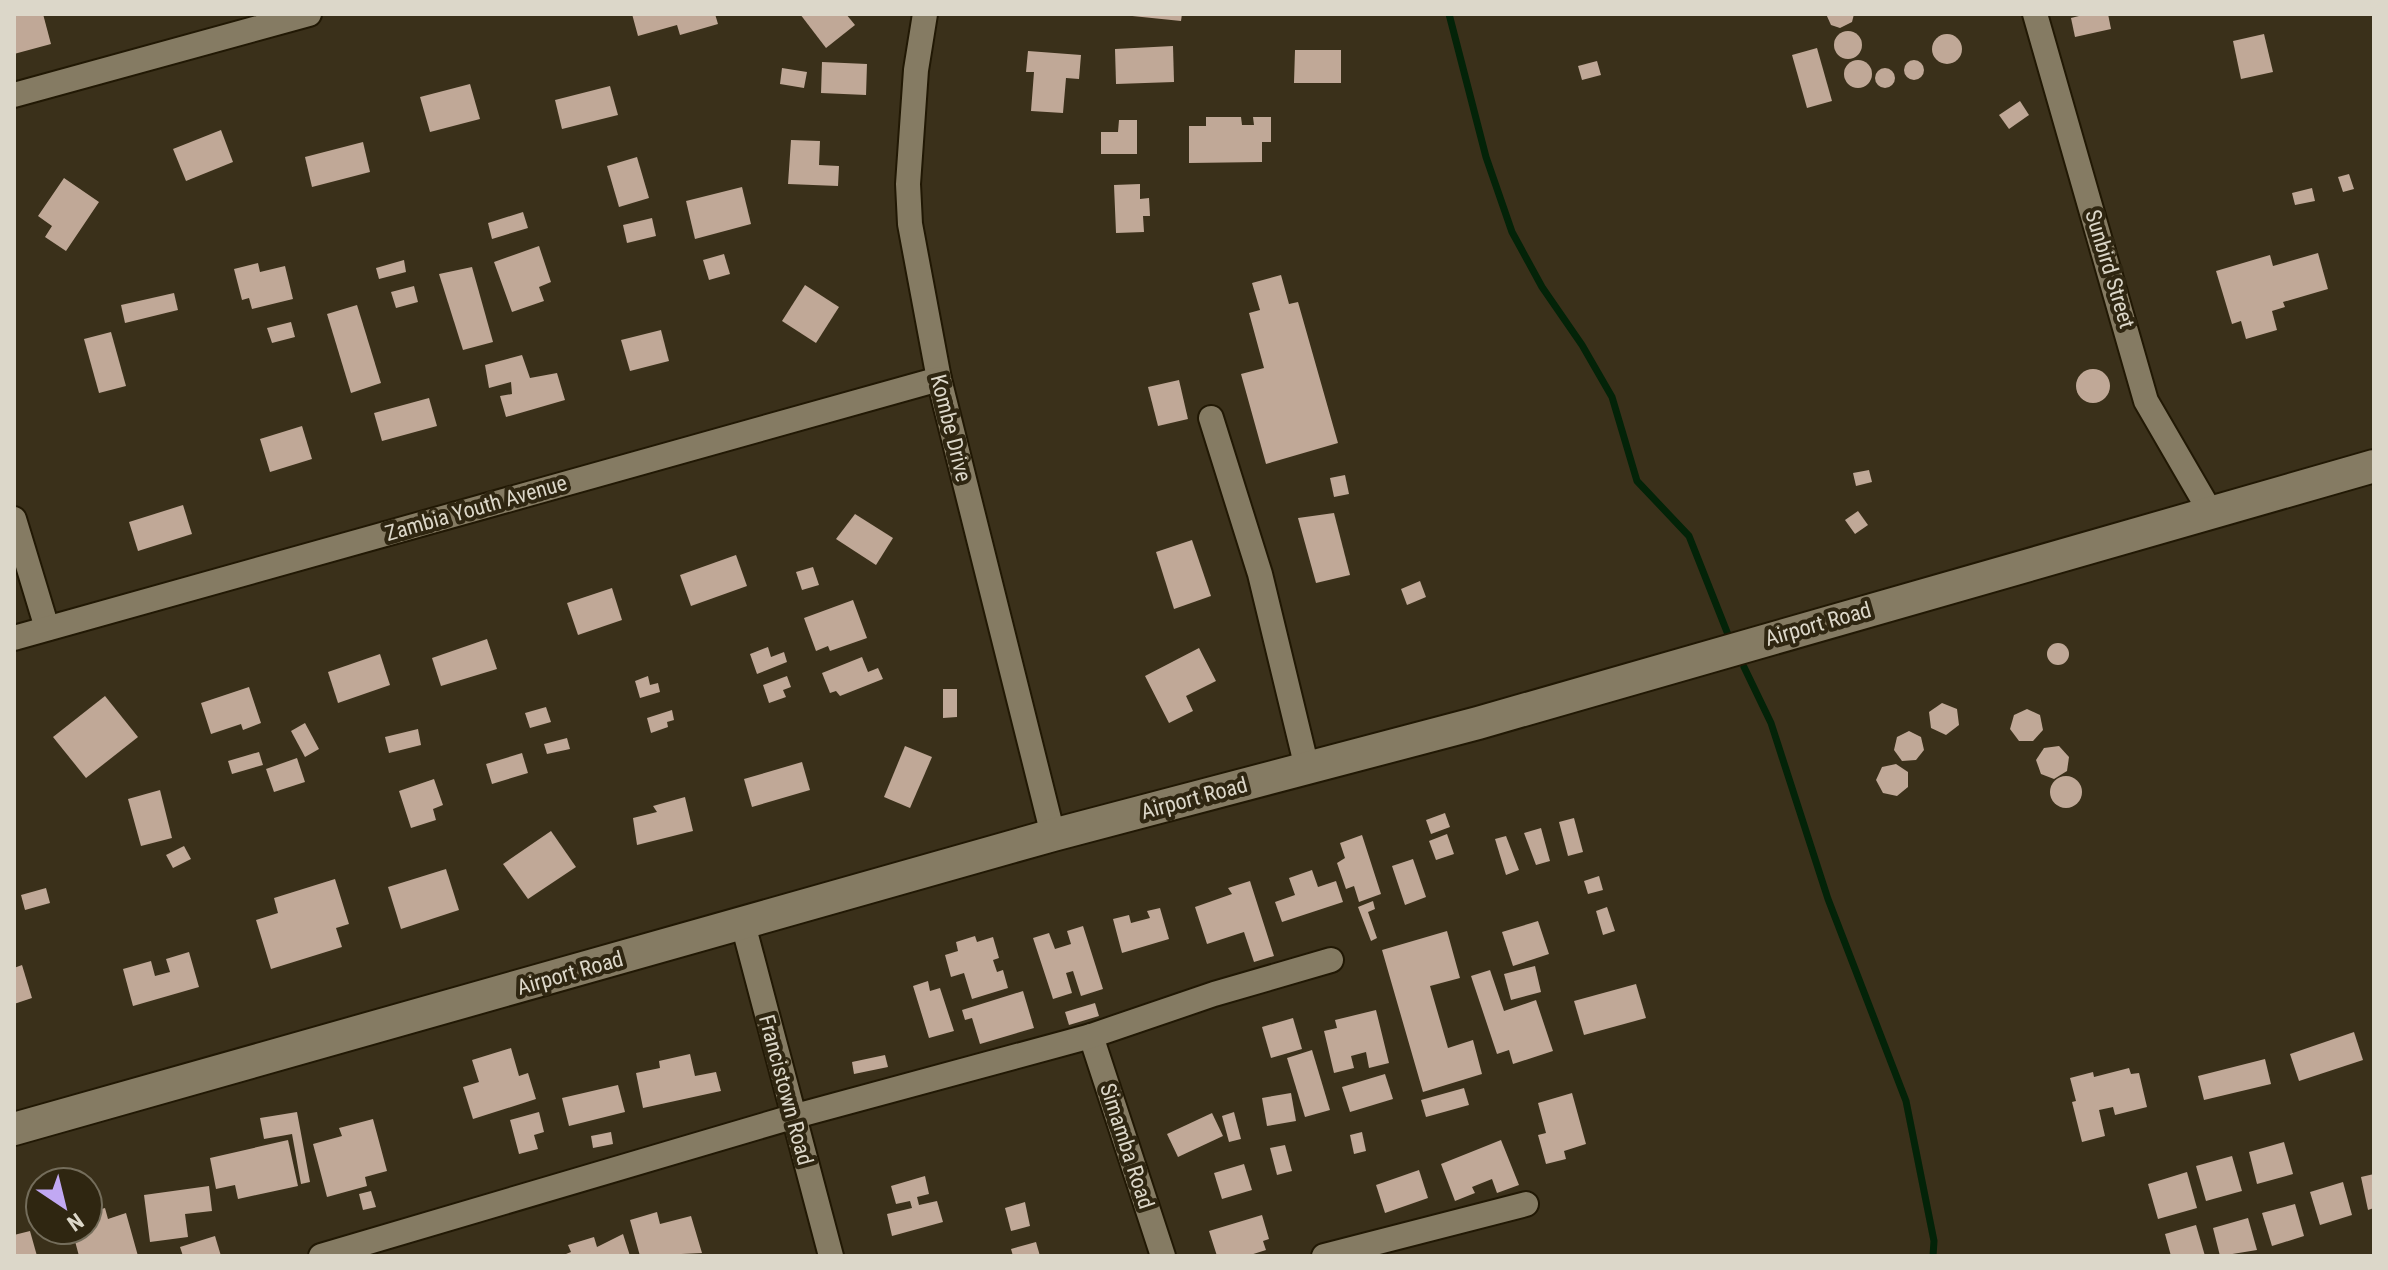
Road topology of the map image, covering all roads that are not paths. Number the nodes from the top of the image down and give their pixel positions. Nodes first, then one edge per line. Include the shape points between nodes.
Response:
1 (309, 14) edge
2 (925, 14) edge
3 (2035, 14) edge
4 (14, 95) edge
5 (939, 379) junction
6 (1211, 418) dead end
7 (2374, 466) edge
8 (2211, 513) junction
9 (14, 519) edge
10 (47, 628) junction
11 (14, 638) edge
12 (1307, 768) junction
13 (1053, 835) junction
14 (743, 924) junction
15 (1331, 960) dead end
16 (1091, 1036) junction
17 (792, 1117) junction
18 (14, 1129) edge
19 (1526, 1204) dead end
20 (321, 1256) edge
21 (831, 1256) edge
22 (1163, 1256) edge
23 (1324, 1256) edge

1 - 4 street
2 - 5 street, Kombe Drive via 908,184 910,224
3 - 8 street, Sunbird Street via 2146,401
5 - 10 street, Zambia Youth Avenue
5 - 13 street, Kombe Drive
6 - 12 street via 1260,574
7 - 8 street, Airport Road
8 - 12 street, Airport Road
9 - 10 street
10 - 11 street, Zambia Youth Avenue
12 - 13 street, Airport Road
13 - 14 street, Airport Road
14 - 17 street, Francistown Road
14 - 18 street, Airport Road
15 - 16 street
16 - 17 street
16 - 22 street, Simamba Road
17 - 20 street
17 - 21 street, Francistown Road
19 - 23 street

